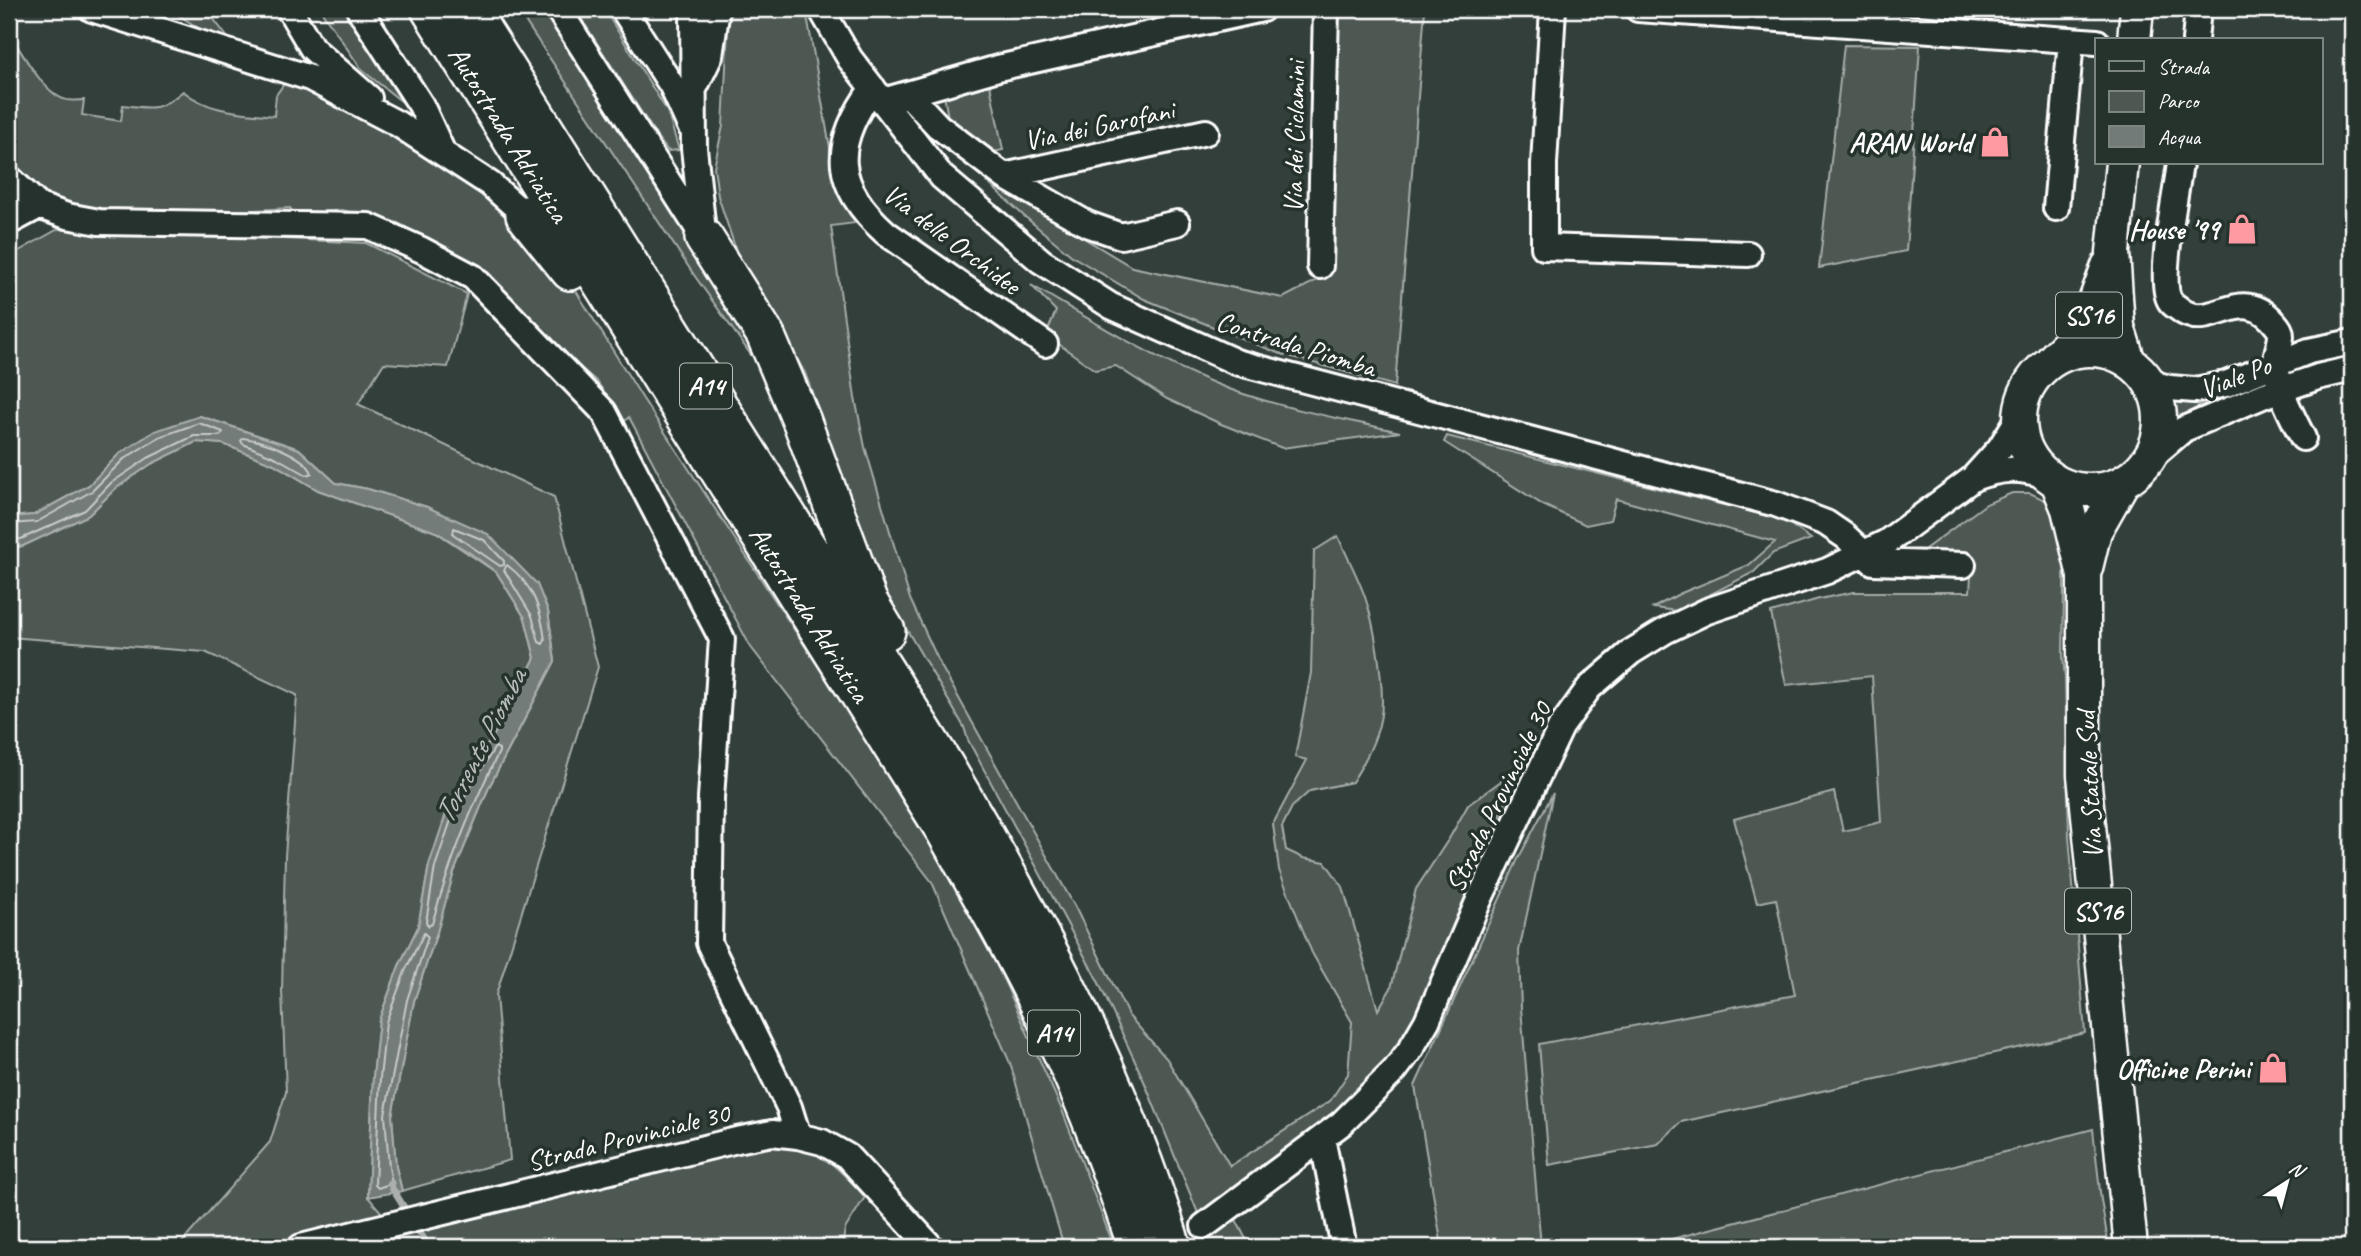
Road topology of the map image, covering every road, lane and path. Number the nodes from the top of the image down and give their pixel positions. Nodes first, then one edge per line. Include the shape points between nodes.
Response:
1 (92, 9) edge
2 (289, 9) edge
3 (359, 9) edge
4 (430, 9) edge
5 (469, 9) edge
6 (558, 9) edge
7 (623, 9) edge
8 (693, 9) edge
9 (717, 9) edge
10 (821, 9) edge
11 (1262, 9) edge
12 (1326, 9) edge
13 (1553, 9) edge
14 (1638, 9) edge
15 (2137, 9) edge
16 (2198, 9) edge
17 (118, 14) edge
18 (2134, 38) edge
19 (2195, 38) edge
20 (2071, 40) junction
21 (2095, 42) edge
22 (695, 89) junction
23 (908, 94) junction
24 (878, 95) junction
25 (398, 124) junction
26 (1206, 132) dead end
27 (694, 136) junction
28 (443, 153) junction
29 (2122, 164) edge
30 (2180, 164) edge
31 (1004, 176) junction
32 (9, 178) edge
33 (39, 206) junction
34 (2056, 208) dead end
35 (524, 215) joint
36 (9, 222) edge
37 (1177, 223) dead end
38 (704, 238) junction
39 (2113, 252) junction
40 (1748, 254) dead end
41 (1320, 266) dead end
42 (2352, 342) edge
43 (1045, 344) dead end
44 (2276, 363) junction
45 (2046, 366) junction
46 (2352, 369) edge
47 (2139, 373) junction
48 (2282, 390) junction
49 (2020, 416) junction
50 (2303, 438) dead end
51 (2149, 459) junction
52 (1972, 478) junction
53 (2052, 479) junction
54 (2123, 482) junction
55 (748, 515) junction
56 (1865, 554) junction
57 (1963, 565) dead end
58 (2084, 576) junction
59 (943, 762) junction
60 (798, 1136) junction
61 (1322, 1138) junction
62 (1204, 1226) dead end
63 (2131, 1246) edge
64 (301, 1247) edge
65 (931, 1247) edge
66 (1137, 1247) edge
67 (1172, 1247) edge
68 (1344, 1247) edge

1 - 17 street
2 - 25 street via 312,48
3 - 28 street via 421,105
4 - 55 highway, Autostrada Adriatica / A14
5 - 59 highway, Autostrada Adriatica / A14
6 - 38 street
7 - 27 street via 672,86
8 - 22 street
9 - 22 street via 710,56
10 - 24 street, Contrada Piomba
11 - 23 street via 998,68
12 - 41 street, Via dei Ciclamini
13 - 40 street via 1544,247
14 - 20 street
15 - 18 main road
16 - 19 street
17 - 25 street via 310,78
20 - 21 street
20 - 34 street
22 - 27 street
23 - 24 street
23 - 31 street via 938,126
24 - 43 street, Via delle Orchidee via 857,110 847,136 843,161 854,199 886,233
24 - 56 street, Contrada Piomba via 942,177 1041,261 1111,306 1236,362 1776,504 1826,523
25 - 28 street
26 - 31 street, Via dei Garofani
27 - 38 street
28 - 35 street via 490,184
29 - 39 main road, SS16
30 - 44 street via 2165,273 2169,301 2188,317 2246,305 2261,312 2282,335
31 - 37 street via 1087,225 1121,236
32 - 33 street
33 - 36 street
33 - 60 street via 99,222 368,226 473,277 604,412 723,639 711,798 709,943 789,1107
35 - 55 highway via 566,264 713,493
38 - 59 highway via 765,334 868,601 947,735
39 - 45 main road, SS16 via 2080,332
39 - 47 main road, SS16 via 2118,327
42 - 44 street, Viale Po
44 - 47 street, Viale Po via 2226,384 2196,390 2170,388
44 - 48 street
45 - 47 main road, SS16 via 2087,351 2113,354
45 - 49 main road, SS16 via 2028,389
46 - 48 street, Viale Po
47 - 51 main road, SS16 via 2158,402 2157,441
48 - 50 street
48 - 51 street, Viale Po via 2184,429
49 - 52 street, Strada Provinciale 30 via 2000,448
49 - 53 main road, SS16 via 2026,450
51 - 54 main road, SS16
52 - 53 street, Strada Provinciale 30 via 2019,469
52 - 56 street, Strada Provinciale 30
53 - 54 main road, SS16 via 2090,491
53 - 58 main road, SS16 via 2068,509
54 - 58 main road, SS16 via 2095,531
55 - 66 highway, Autostrada Adriatica / A14 via 912,777 1000,929 1071,1073
56 - 57 street via 1873,562
56 - 61 street, Strada Provinciale 30 via 1707,611 1665,631 1631,652 1589,688 1560,727 1427,1021 1395,1070
58 - 63 main road, Via Statale Sud / SS16 via 2084,775
59 - 67 highway, Autostrada Adriatica / A14 via 1077,1004
60 - 64 street, Strada Provinciale 30 via 772,1133 737,1139
60 - 65 street, Strada Provinciale 30 via 822,1142 847,1156
61 - 62 street, Strada Provinciale 30
61 - 68 street

